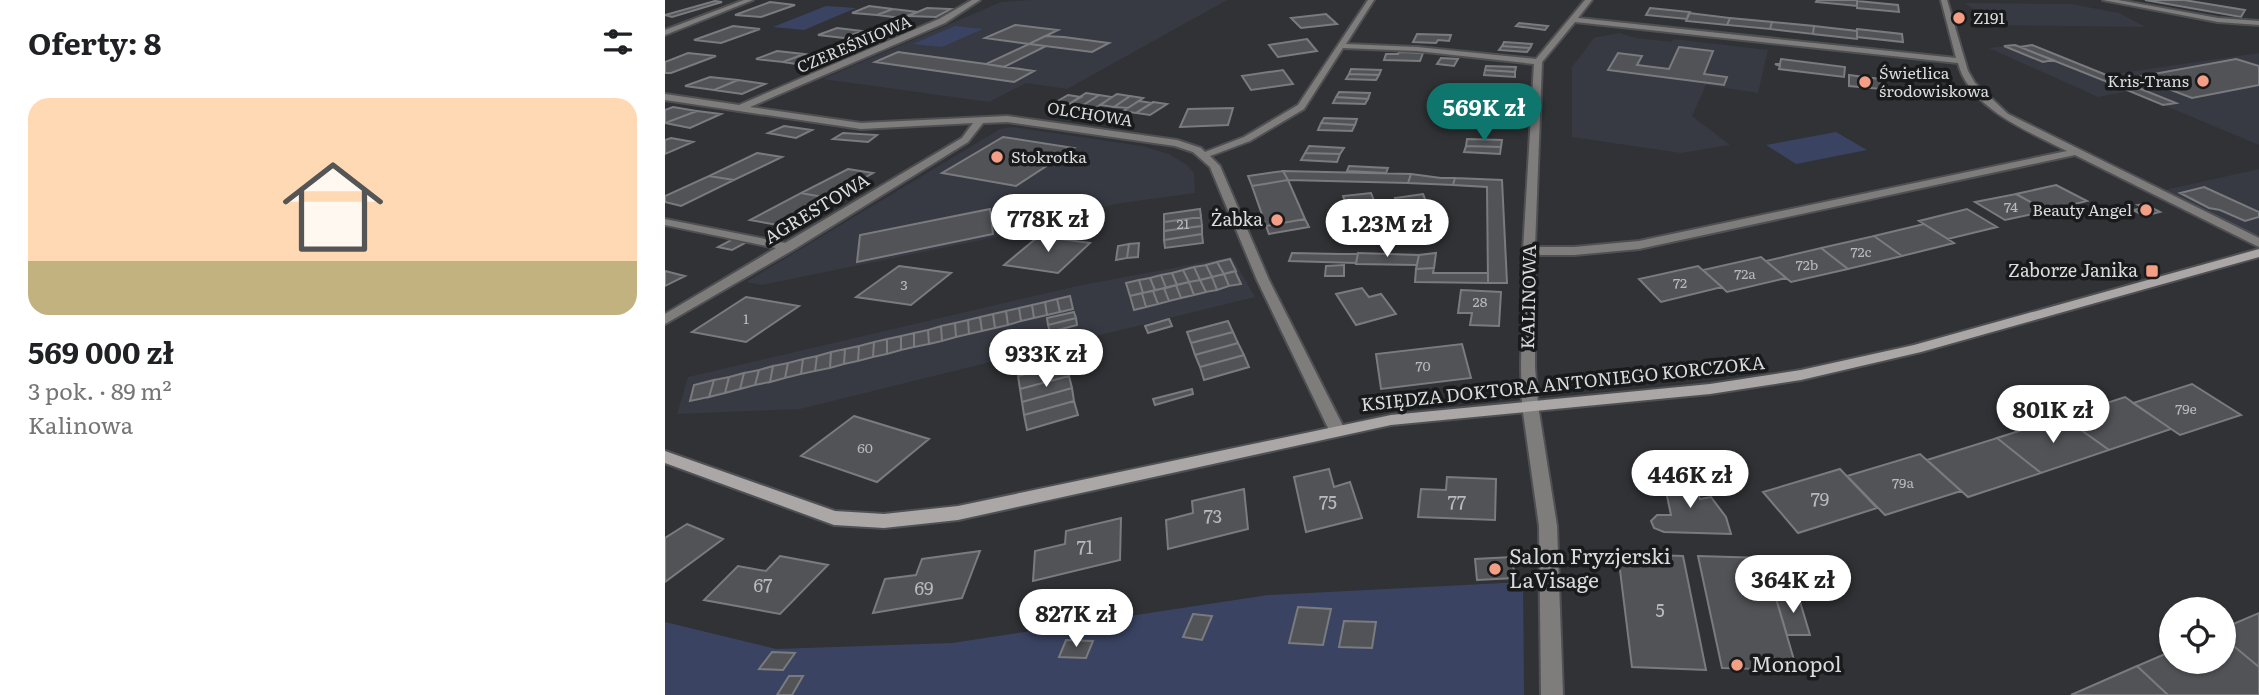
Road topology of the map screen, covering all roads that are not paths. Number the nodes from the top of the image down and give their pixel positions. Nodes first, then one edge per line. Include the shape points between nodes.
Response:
1 (750, 0) edge
2 (977, 0) edge
3 (1371, 0) edge
4 (1589, 0) edge
5 (1944, 0) edge
6 (2106, 0) edge
7 (1574, 20) junction
8 (2259, 23) edge
9 (665, 33) edge
10 (1342, 46) junction
11 (1961, 61) junction
12 (1538, 62) junction
13 (665, 97) edge
14 (740, 108) junction
15 (980, 120) junction
16 (2076, 152) junction
17 (1205, 155) junction
18 (665, 222) edge
19 (2259, 243) edge
20 (789, 247) junction
21 (1529, 251) junction
22 (2259, 253) edge
23 (665, 320) edge
24 (1530, 405) junction
25 (1337, 430) junction
26 (665, 457) edge
27 (1552, 695) edge

1 - 9 street
2 - 14 street, CZEREŚNIOWA via 925,29
3 - 10 street
4 - 7 street
5 - 11 street
6 - 8 street
7 - 11 street
7 - 12 street
10 - 12 street
10 - 17 street via 1301,107 1247,139
11 - 16 street via 1971,85 2005,116
12 - 21 street, KALINOWA
13 - 14 street, OLCHOWA
14 - 15 street, OLCHOWA via 861,126
15 - 17 street, OLCHOWA via 1025,120 1134,136 1177,143
15 - 20 street, AGRESTOWA via 965,140
16 - 19 street
16 - 21 street via 1639,245
17 - 25 street via 1223,182 1263,280
18 - 20 street
20 - 23 street, AGRESTOWA
21 - 24 street, KALINOWA
22 - 24 street, KSIĘDZA DOKTORA ANTONIEGO KORCZOKA via 1838,368 1710,389
24 - 25 street, KSIĘDZA DOKTORA ANTONIEGO KORCZOKA
24 - 27 street, KALINOWA via 1548,526
25 - 26 street, KSIĘDZA DOKTORA ANTONIEGO KORCZOKA via 1023,501 884,521 834,518

